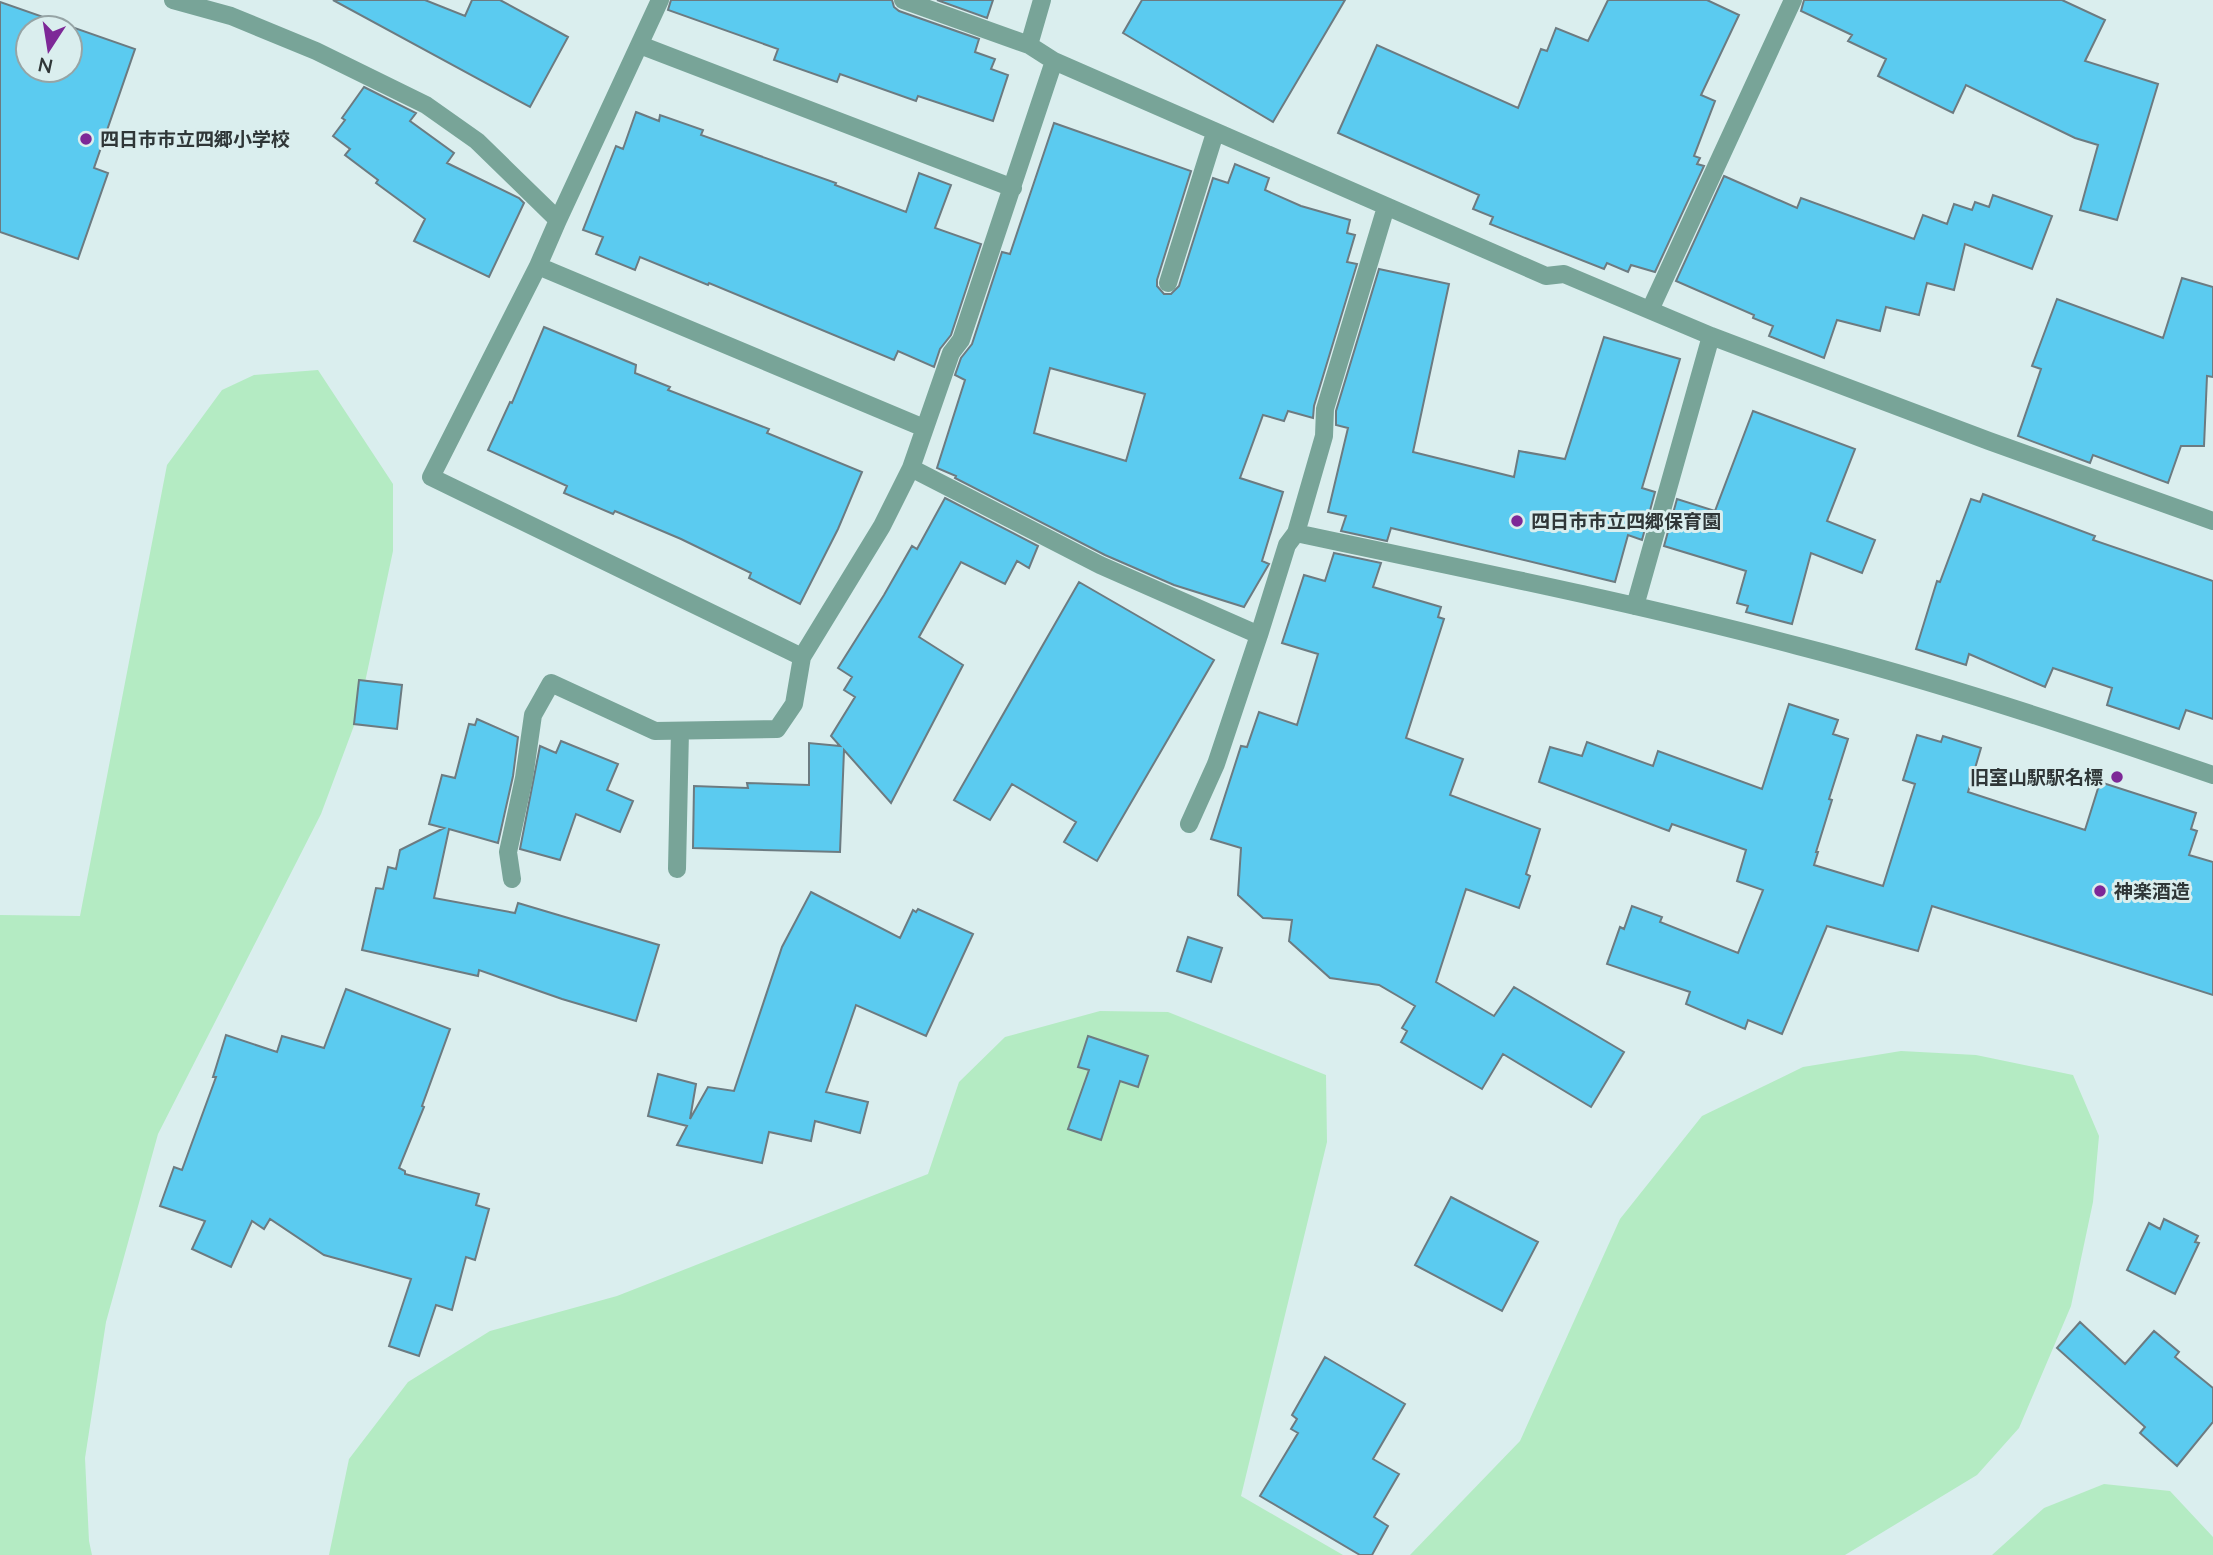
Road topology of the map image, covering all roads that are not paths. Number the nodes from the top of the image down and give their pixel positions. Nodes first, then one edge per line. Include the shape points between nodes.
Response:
1 (173, 0) edge
2 (660, 0) edge
3 (903, 0) edge
4 (1042, 0) edge
5 (1793, 0) edge
6 (640, 45) junction
7 (1029, 45) junction
8 (1054, 61) junction
9 (1215, 133) junction
10 (1013, 188) junction
11 (1386, 207) junction
12 (558, 220) junction
13 (538, 266) junction
14 (1168, 283) dead end
15 (1650, 310) junction
16 (1711, 337) junction
17 (924, 428) junction
18 (911, 468) junction
19 (2213, 521) edge
20 (1296, 533) junction
21 (1635, 607) junction
22 (1259, 635) junction
23 (802, 657) junction
24 (680, 731) junction
25 (2213, 775) edge
26 (1189, 824) dead end
27 (677, 869) dead end
28 (512, 879) dead end

1 - 12 street via 231,16 279,36 426,106 477,141
2 - 6 street
3 - 7 street
4 - 7 street
5 - 15 street
6 - 10 street
6 - 12 street
7 - 8 street
8 - 9 street
8 - 10 street
9 - 11 street
9 - 14 street
10 - 17 street via 961,340 951,353
11 - 15 street via 1546,276 1563,274
11 - 20 street via 1325,409 1324,436
12 - 13 street
13 - 17 street
13 - 23 street via 431,477
15 - 16 street
16 - 19 street
16 - 21 street
17 - 18 street
18 - 22 street via 1100,565
18 - 23 street
20 - 21 street
20 - 22 street via 1287,545
21 - 25 street via 1918,678
22 - 26 street via 1216,764
23 - 24 street via 794,704 777,729
24 - 27 street
24 - 28 street via 655,731 551,683 533,715 508,852

